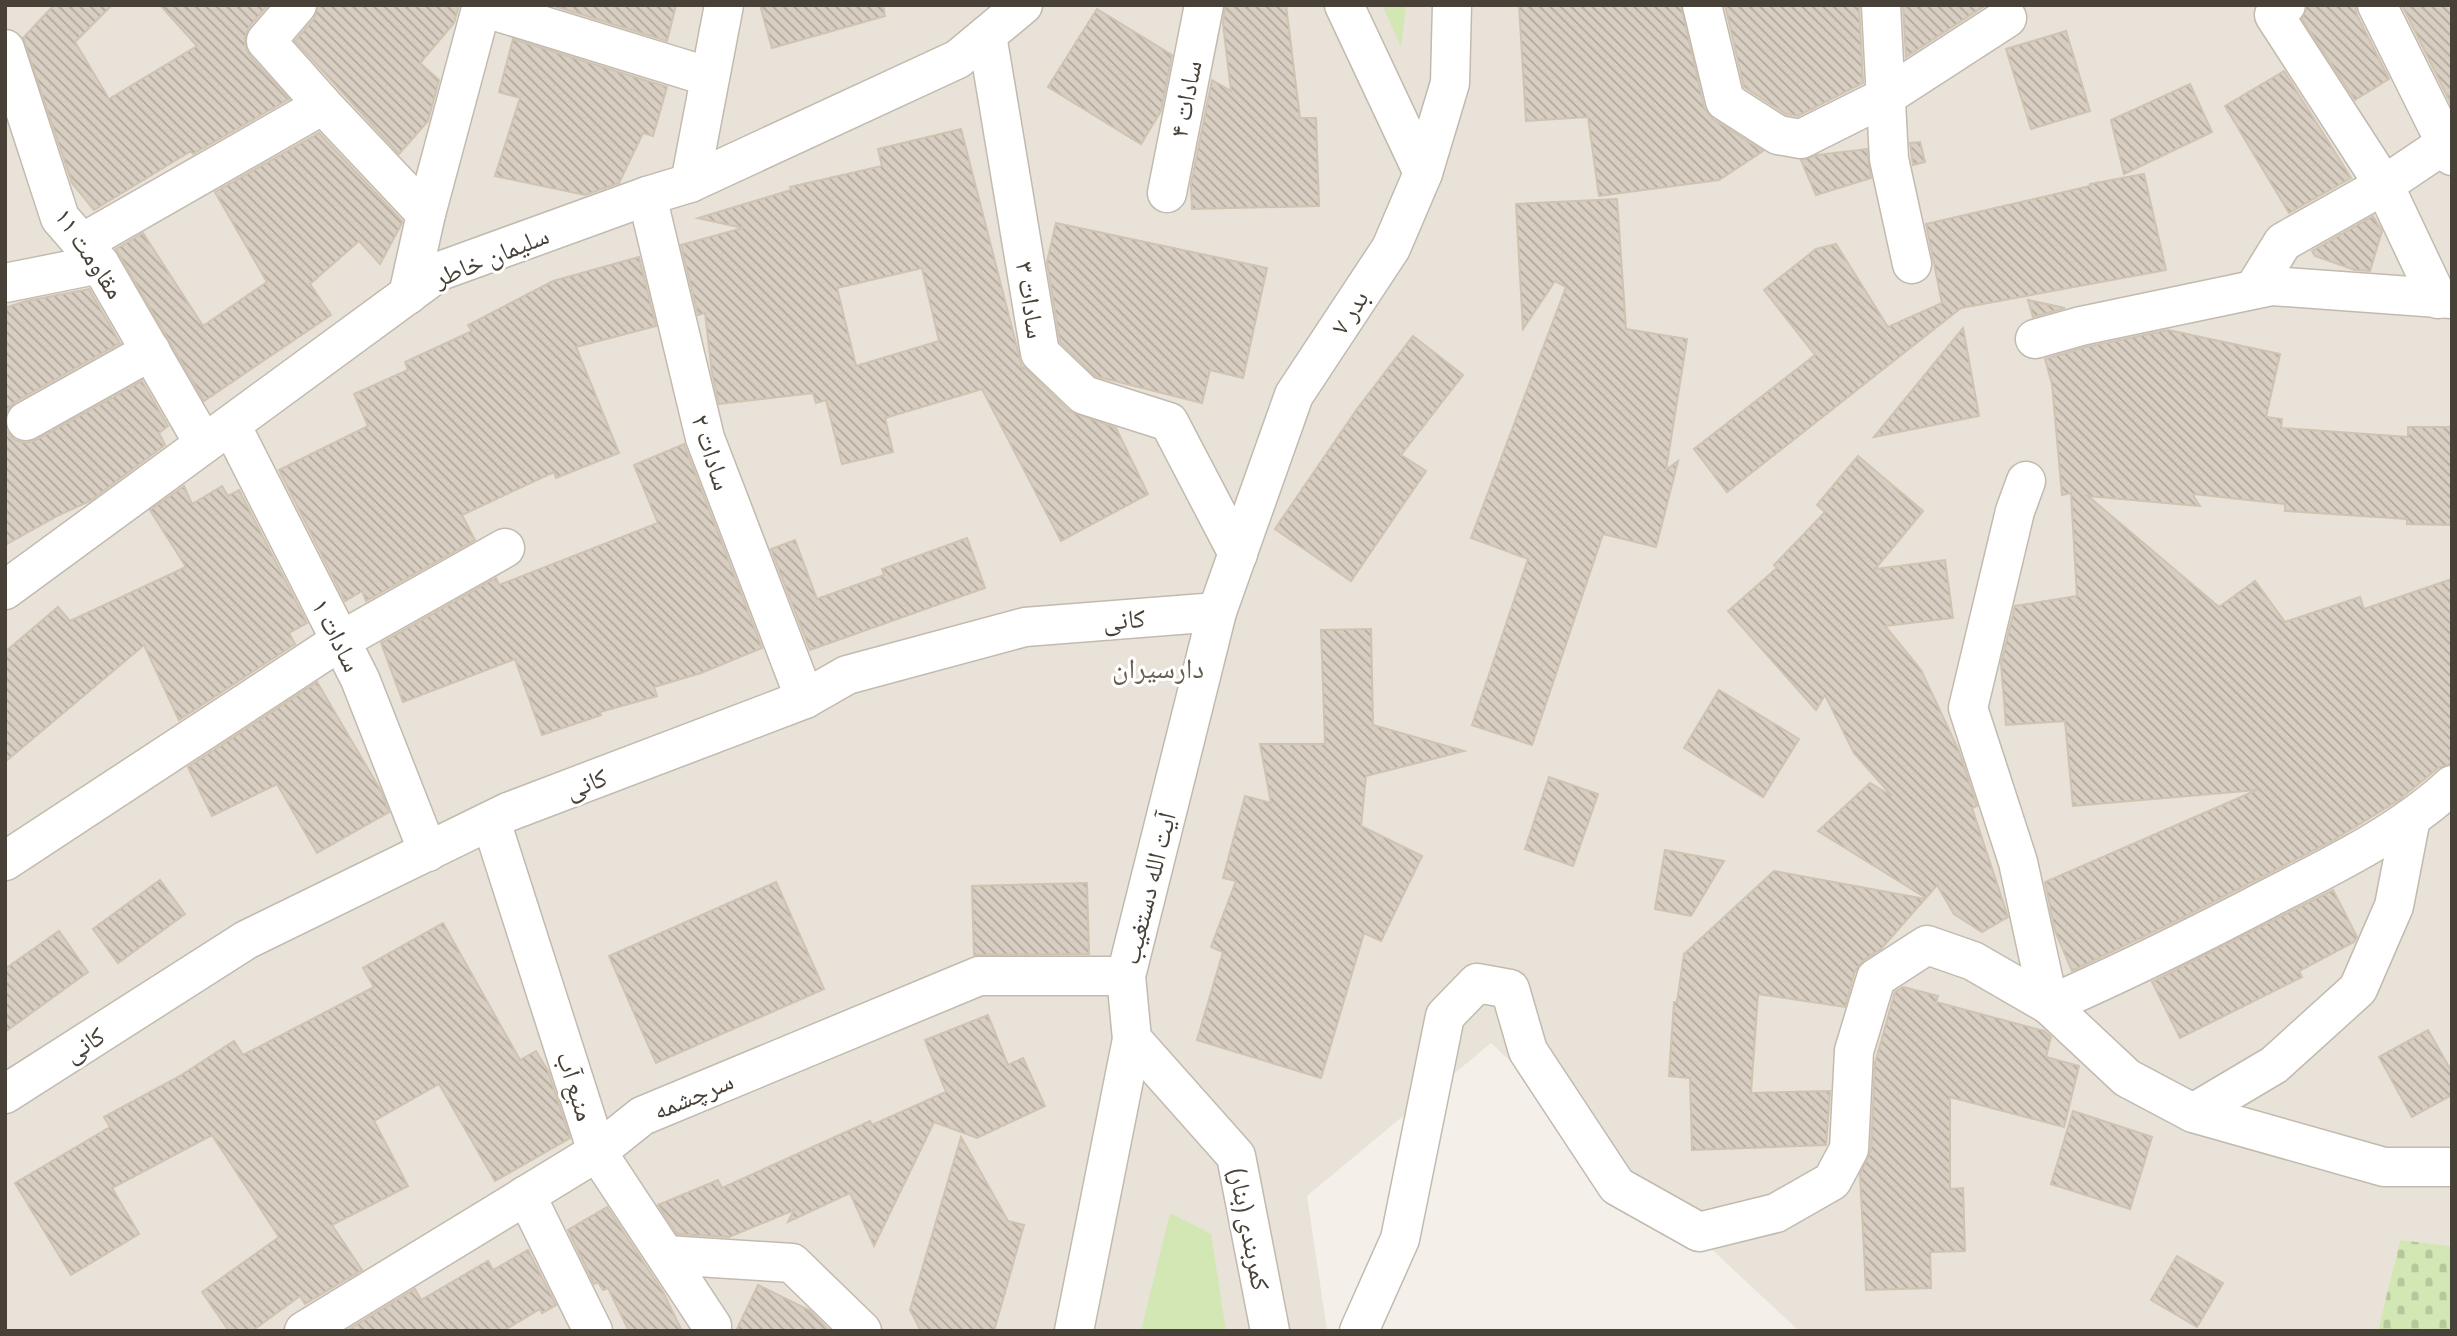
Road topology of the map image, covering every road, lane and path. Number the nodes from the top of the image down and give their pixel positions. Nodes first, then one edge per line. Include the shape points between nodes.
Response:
1 (297, 5) edge
2 (724, 5) edge
3 (1023, 5) edge
4 (1204, 5) edge
5 (1344, 5) edge
6 (1452, 5) edge
7 (1702, 5) edge
8 (1881, 5) edge
9 (2286, 5) edge
10 (2377, 5) edge
11 (482, 6) edge
12 (2007, 18) dead end
13 (987, 35) junction
14 (5, 49) edge
15 (710, 77) junction
16 (1885, 97) junction
17 (323, 105) junction
18 (2448, 150) edge
19 (1423, 173) junction
20 (690, 183) junction
21 (2384, 186) junction
22 (1167, 193) dead end
23 (647, 196) junction
24 (426, 214) junction
25 (91, 253) junction
26 (1912, 264) dead end
27 (5, 284) edge
28 (2254, 289) junction
29 (408, 295) junction
30 (2445, 299) edge
31 (2035, 339) dead end
32 (151, 351) junction
33 (26, 421) dead end
34 (218, 435) junction
35 (2026, 481) dead end
36 (505, 548) dead end
37 (1238, 554) junction
38 (5, 590) edge
39 (1217, 612) junction
40 (341, 641) junction
41 (805, 699) junction
42 (2452, 785) edge
43 (2411, 818) junction
44 (491, 821) junction
45 (428, 852) junction
46 (5, 861) edge
47 (1126, 976) junction
48 (2049, 1005) junction
49 (1132, 1039) junction
50 (5, 1094) edge
51 (2193, 1113) junction
52 (597, 1152) junction
53 (2452, 1167) edge
54 (526, 1195) junction
55 (666, 1255) junction
56 (712, 1326) dead end
57 (304, 1331) edge
58 (593, 1331) edge
59 (862, 1331) edge
60 (1074, 1331) edge
61 (1270, 1331) edge
62 (1359, 1331) edge

1 - 17 street via 265,41
2 - 15 street
3 - 13 street, سلیمان خاطر
4 - 22 street, سادات ۴
5 - 19 street
6 - 19 street, بدر ۷ via 1450,83
7 - 16 street via 1725,101 1779,135 1801,139
8 - 16 street
9 - 21 street via 2274,15
10 - 18 street
11 - 15 street
11 - 24 street
12 - 16 street
13 - 20 street, سلیمان خاطر via 958,59
13 - 37 street, سادات ۳ via 1040,353 1084,395 1169,422
14 - 25 street, مقاومت ۱۱ via 60,218
15 - 20 street
16 - 26 street via 1889,159
17 - 24 street
17 - 25 street
18 - 21 street
19 - 37 street, بدر ۷ via 1391,248 1294,395
20 - 23 street, سلیمان خاطر
21 - 28 street via 2283,242
21 - 30 street
23 - 29 street, سلیمان خاطر via 440,271
23 - 41 street, سادات ۲ via 705,438
24 - 29 street
25 - 27 street
25 - 32 street, مقاومت ۱۱
28 - 30 street via 2272,286
28 - 31 street
29 - 34 street, سلیمان خاطر
32 - 33 street
32 - 34 street, مقاومت ۱۱
34 - 38 street, سلیمان خاطر
34 - 40 street, سادات ۱
35 - 48 street via 1968,708 2018,862
36 - 40 street
37 - 39 street, بدر ۷
39 - 41 street, کانی via 1025,627 847,675
39 - 47 street, آیت الله دستغیب
40 - 45 street, سادات ۱
40 - 46 street
41 - 44 street, کانی
42 - 43 street
43 - 48 street via 2329,868 2144,963
43 - 51 street via 2394,906 2358,989 2274,1065
44 - 45 street, کانی
44 - 52 street, منبع آب
45 - 50 street, کانی via 247,940
47 - 49 street, آیت الله دستغیب
47 - 52 street, سرچشمه via 979,976 642,1116
48 - 51 street via 2127,1078
48 - 62 street via 1973,961 1927,945 1906,958 1876,978 1854,1051 1849,1149 1832,1181 1776,1213 1699,1232 1617,1186 1528,1051 1510,989 1477,983 1445,1016 1400,1239
49 - 60 street, آیت الله دستغیب
49 - 61 street, کمربندی (بنار) via 1236,1156
51 - 53 street via 2384,1167
52 - 54 street, سرچشمه
52 - 55 street, منبع آب
54 - 57 street, سرچشمه
54 - 58 street
55 - 56 street, منبع آب
55 - 59 street via 792,1263

